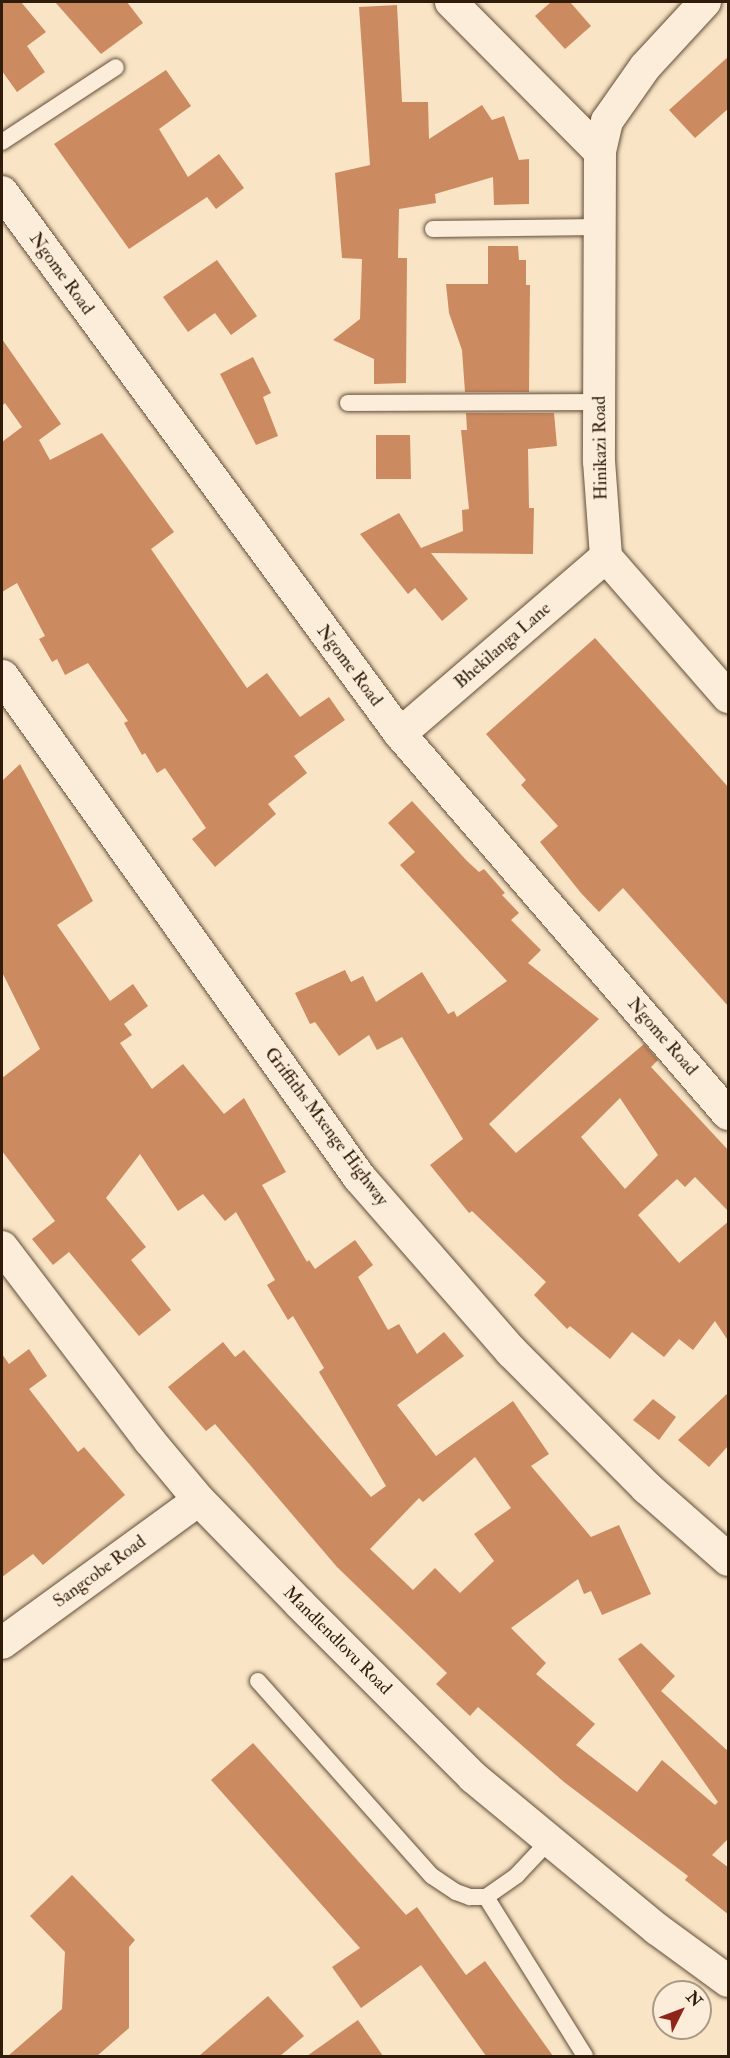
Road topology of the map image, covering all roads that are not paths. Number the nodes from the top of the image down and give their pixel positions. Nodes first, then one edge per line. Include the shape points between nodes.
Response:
1 (451, 2) edge
2 (705, 2) edge
3 (116, 67) dead end
4 (2, 142) edge
5 (600, 152) junction
6 (2, 192) edge
7 (600, 227) junction
8 (433, 229) dead end
9 (599, 402) junction
10 (348, 403) dead end
11 (606, 557) junction
12 (2, 675) edge
13 (729, 697) edge
14 (400, 734) junction
15 (729, 1114) edge
16 (2, 1247) edge
17 (199, 1500) junction
18 (729, 1559) edge
19 (2, 1643) edge
20 (258, 1681) dead end
21 (549, 1842) junction
22 (486, 1897) junction
23 (729, 1981) edge
24 (585, 2056) edge

1 - 5 street
2 - 5 street, Hinikazi Road via 645,67 607,121
3 - 4 lane
5 - 7 street, Hinikazi Road
6 - 14 street, Ngome Road
7 - 8 lane
7 - 9 street, Hinikazi Road
9 - 10 lane
9 - 11 street, Hinikazi Road
11 - 13 street
11 - 14 street, Bhekilanga Lane
12 - 18 street, Griffiths Mxenge Highway via 359,1177 511,1351 646,1487
14 - 15 street, Ngome Road
16 - 17 street, Mandlendlovu Road via 148,1440
17 - 19 street, Sangcobe Road
17 - 21 street, Mandlendlovu Road via 473,1777
20 - 22 lane via 432,1876 470,1897
21 - 22 lane via 517,1875
21 - 23 street, Mandlendlovu Road
22 - 24 lane

